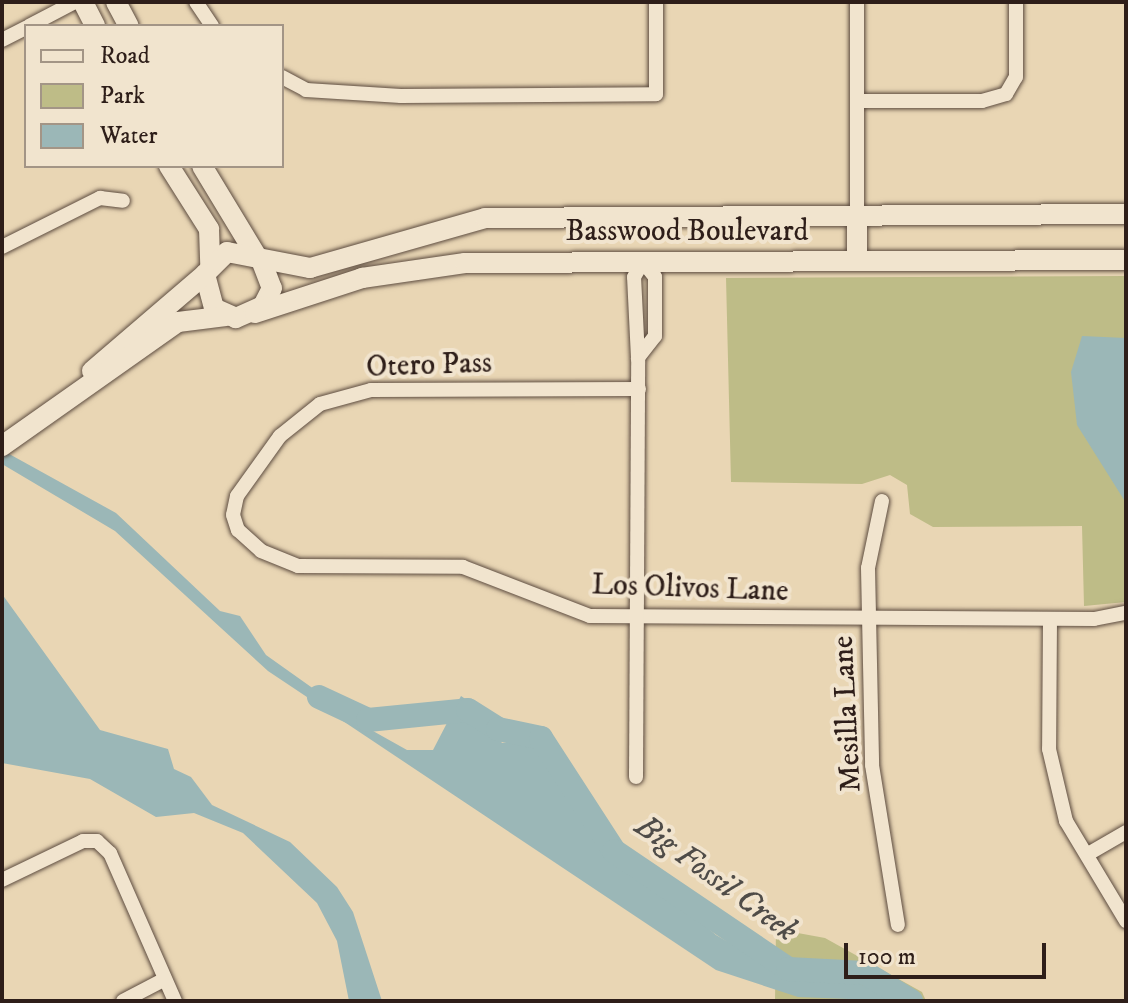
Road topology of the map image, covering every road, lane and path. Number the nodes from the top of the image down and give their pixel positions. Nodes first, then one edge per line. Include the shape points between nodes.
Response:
1 (40, 2) edge
2 (75, 2) edge
3 (83, 2) edge
4 (116, 2) edge
5 (196, 2) edge
6 (656, 2) edge
7 (857, 2) edge
8 (1016, 2) edge
9 (47, 17) junction
10 (34, 24) edge
11 (94, 24) edge
12 (128, 24) edge
13 (211, 24) edge
14 (24, 29) edge
15 (2, 40) edge
16 (284, 78) edge
17 (857, 101) junction
18 (170, 168) edge
19 (203, 168) edge
20 (123, 201) dead end
21 (857, 214) junction
22 (1126, 214) edge
23 (2, 247) edge
24 (258, 257) junction
25 (1126, 260) edge
26 (857, 261) junction
27 (643, 262) junction
28 (207, 270) junction
29 (255, 313) junction
30 (226, 316) junction
31 (634, 324) junction
32 (655, 324) junction
33 (638, 358) junction
34 (639, 389) junction
35 (30, 420) junction
36 (2, 430) edge
37 (2, 446) edge
38 (882, 501) dead end
39 (233, 515) joint
40 (1126, 613) edge
41 (638, 617) junction
42 (1050, 619) junction
43 (870, 620) junction
44 (636, 777) dead end
45 (1126, 832) edge
46 (1088, 854) junction
47 (2, 880) edge
48 (1126, 921) edge
49 (898, 925) dead end
50 (165, 979) junction
51 (123, 1001) edge
52 (175, 1001) edge

1 - 9 street
2 - 9 street
3 - 11 main road
4 - 12 main road
5 - 13 street
6 - 16 street via 656,94 401,96 306,90
7 - 17 street
8 - 17 street via 1016,77 1006,94 982,101
9 - 10 street
14 - 15 street
17 - 21 street
18 - 28 main road via 209,229
19 - 24 main road
20 - 23 street via 100,198
21 - 22 main road, Basswood Boulevard
21 - 24 main road, Basswood Boulevard via 510,216 434,228 310,268
21 - 26 main road
24 - 28 main road via 227,252
24 - 29 main road via 272,288
25 - 26 main road, Basswood Boulevard
26 - 27 main road, Basswood Boulevard
27 - 29 main road, Basswood Boulevard via 415,268 343,283
27 - 31 street via 634,277
27 - 32 street via 655,277
28 - 30 main road via 206,296
28 - 35 main road via 110,358
29 - 30 main road
30 - 35 main road via 178,322
31 - 32 street
31 - 33 street
32 - 33 street via 655,336
33 - 34 street
34 - 39 street, Otero Pass via 371,390 320,404 280,436 237,496
34 - 41 street
35 - 36 main road
35 - 37 main road
38 - 43 street, Mesilla Lane via 868,568
39 - 41 street, Los Olivos Lane via 238,530 261,551 298,566 463,567 590,616
40 - 42 street, Los Olivos Lane
41 - 43 street, Los Olivos Lane
41 - 44 street
42 - 43 street, Los Olivos Lane
42 - 46 street via 1049,749 1066,821
43 - 49 street, Mesilla Lane via 872,765
45 - 46 street
46 - 48 street
47 - 50 street via 83,841 97,841 110,853
50 - 51 street
50 - 52 street

